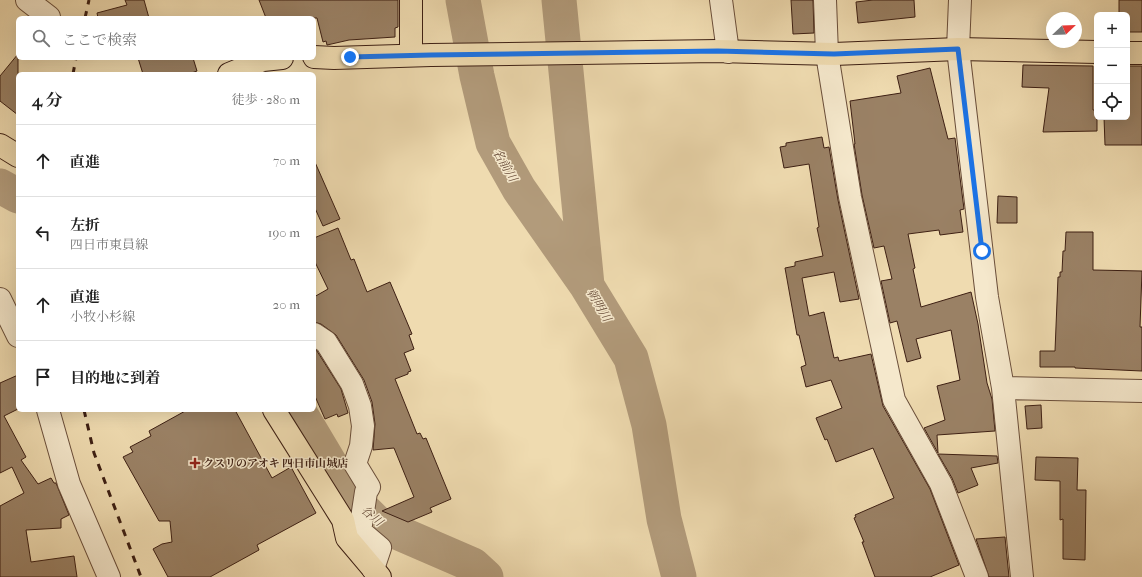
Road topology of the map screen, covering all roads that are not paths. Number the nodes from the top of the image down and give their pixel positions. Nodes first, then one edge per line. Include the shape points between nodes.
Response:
1 (27, 0) edge
2 (411, 0) edge
3 (721, 0) edge
4 (825, 0) edge
5 (960, 0) edge
6 (48, 16) edge
7 (958, 49) junction
8 (723, 51) junction
9 (1094, 52) edge
10 (1130, 53) edge
11 (1142, 53) edge
12 (827, 54) junction
13 (421, 55) junction
14 (316, 57) edge
15 (263, 60) edge
16 (234, 72) edge
17 (0, 145) edge
18 (16, 155) edge
19 (0, 299) edge
20 (16, 332) edge
21 (316, 335) edge
22 (1003, 388) junction
23 (1142, 391) edge
24 (49, 412) edge
25 (275, 412) edge
26 (377, 573) edge
27 (109, 577) edge
28 (977, 577) edge
29 (1022, 577) edge

1 - 6 street
2 - 13 main road
3 - 8 street
4 - 12 street
5 - 7 street
7 - 9 main road
7 - 12 main road
7 - 22 street via 988,297
8 - 12 main road
8 - 13 main road
10 - 11 main road
12 - 28 street via 850,197 894,400 941,484
13 - 14 main road
15 - 16 main road
17 - 18 main road
19 - 20 street
21 - 26 street via 326,342 352,384 360,406 363,426 361,446 355,464 369,487 360,531 380,548
22 - 23 street
22 - 29 street
24 - 27 street via 68,484
25 - 26 main road via 343,520 347,538

